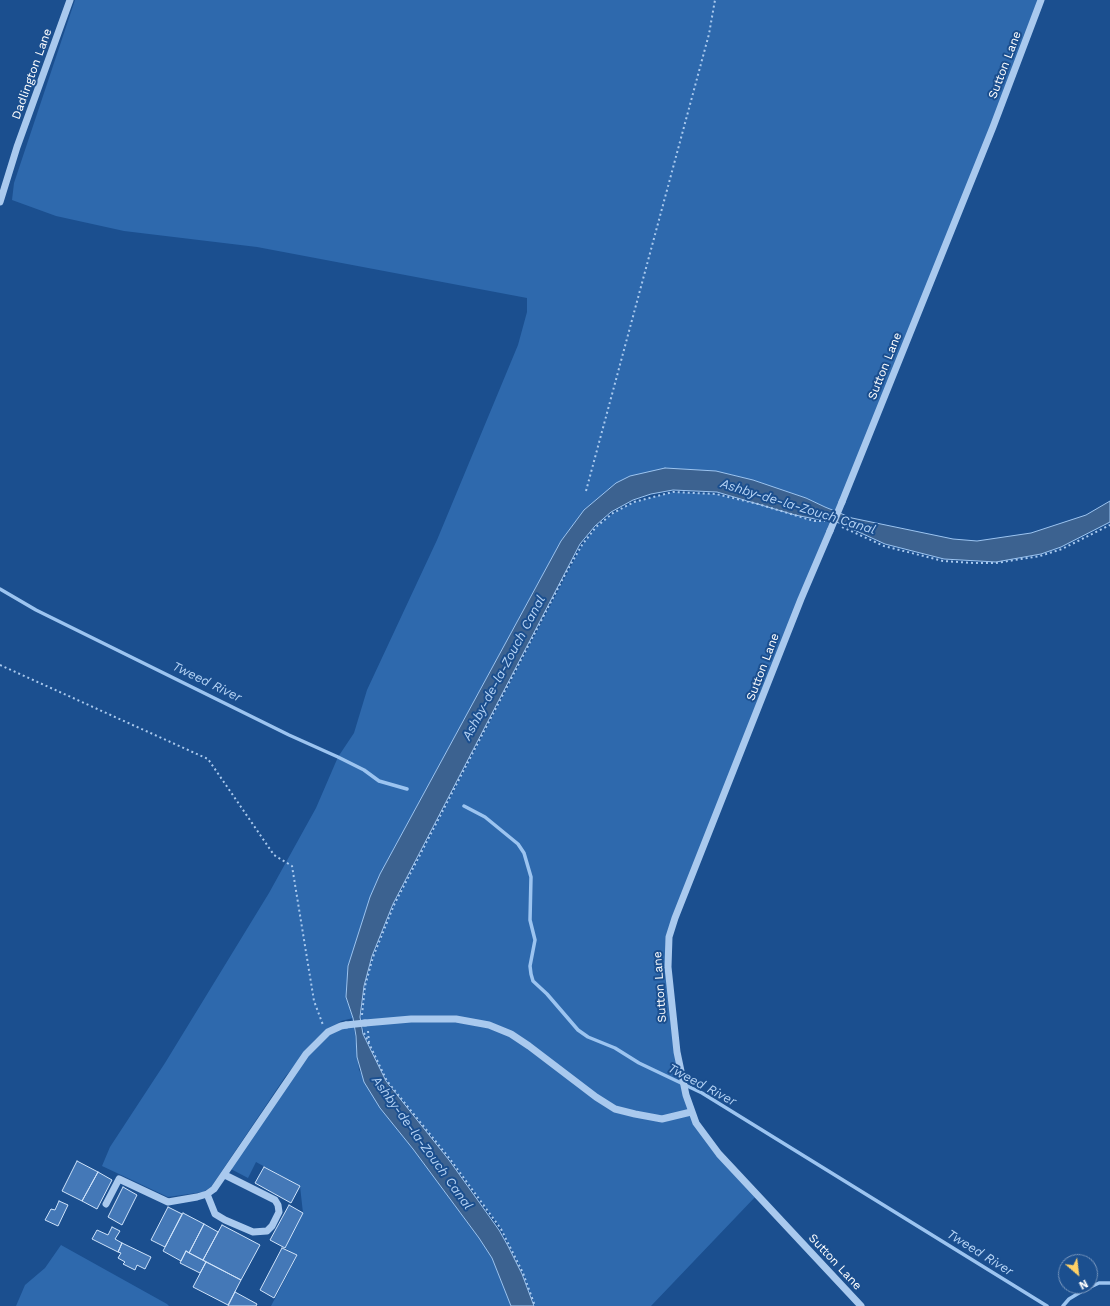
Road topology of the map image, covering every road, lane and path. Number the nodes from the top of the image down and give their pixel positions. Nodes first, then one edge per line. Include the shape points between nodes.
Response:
1 (70, 0) edge
2 (715, 0) edge
3 (1042, 0) edge
4 (0, 202) edge
5 (586, 491) dead end
6 (832, 523) dead end
7 (838, 525) dead end
8 (1110, 525) edge
9 (0, 664) edge
10 (363, 1023) junction
11 (328, 1032) junction
12 (691, 1112) junction
13 (224, 1175) junction
14 (207, 1194) junction
15 (106, 1204) dead end
16 (535, 1306) edge
17 (861, 1306) edge

1 - 4 street, Dadlington Lane
2 - 5 path via 709,34
3 - 12 street, Sutton Lane, bridge via 801,599 669,938 668,968 672,1013 677,1052
6 - 10 path via 809,520 716,494 673,492 634,502 613,513 596,527 568,568 394,905 373,957 365,986
7 - 8 path via 884,546 943,562 996,563 1040,556 1068,546
9 - 11 path via 208,759 274,855 292,866 314,1001 320,1020
10 - 11 street, bridge via 341,1026
10 - 12 street via 456,1019 489,1024 529,1046 615,1109 662,1119
10 - 16 path via 376,1060 387,1080 450,1159 501,1229 523,1273
11 - 13 street via 306,1054
12 - 17 street, Sutton Lane via 719,1154
13 - 14 street
13 - 14 street via 275,1200 279,1212 272,1226 267,1230 254,1232 225,1220 215,1214
14 - 15 street via 168,1202 119,1179

